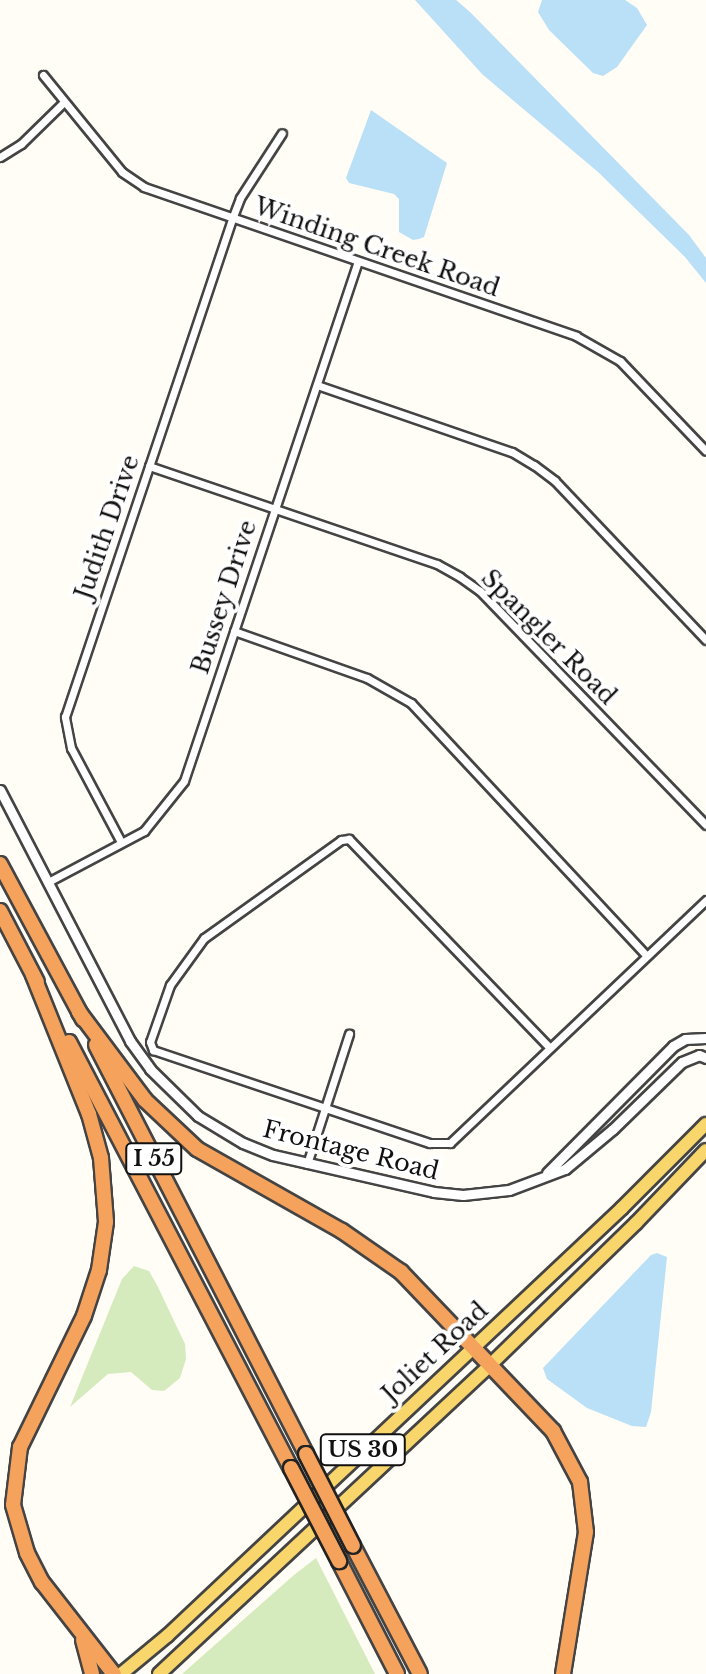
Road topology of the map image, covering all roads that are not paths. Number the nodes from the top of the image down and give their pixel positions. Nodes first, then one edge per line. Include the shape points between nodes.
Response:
1 (43, 75) dead end
2 (64, 102) junction
3 (282, 133) dead end
4 (0, 157) edge
5 (232, 219) junction
6 (358, 261) junction
7 (317, 385) junction
8 (706, 451) edge
9 (149, 466) junction
10 (275, 508) junction
11 (234, 631) junction
12 (706, 640) edge
13 (0, 790) edge
14 (706, 825) edge
15 (121, 842) junction
16 (0, 864) edge
17 (48, 882) junction
18 (706, 900) edge
19 (0, 911) edge
20 (646, 955) junction
21 (33, 975) junction
22 (79, 1012) junction
23 (349, 1034) dead end
24 (706, 1038) edge
25 (549, 1047) junction
26 (706, 1058) edge
27 (325, 1106) junction
28 (706, 1124) edge
29 (706, 1150) edge
30 (307, 1164) junction
31 (547, 1173) junction
32 (472, 1347) junction
33 (489, 1366) junction
34 (82, 1636) junction
35 (92, 1674) edge
36 (114, 1674) edge
37 (121, 1674) edge
38 (159, 1674) edge
39 (397, 1674) edge
40 (420, 1674) edge
41 (563, 1674) edge

1 - 2 street, Winding Creek Road
2 - 4 street
2 - 5 street, Winding Creek Road via 122,172 166,197
3 - 5 street, Judith Drive
5 - 6 street, Winding Creek Road
5 - 9 street, Judith Drive
6 - 7 street, Bussey Drive
6 - 8 street, Winding Creek Road via 602,348
7 - 10 street, Bussey Drive
7 - 12 street via 512,452 534,465
9 - 10 street, Spangler Road
9 - 15 street, Judith Drive via 65,717 71,748
10 - 11 street, Bussey Drive
10 - 14 street, Spangler Road via 437,564 480,591
11 - 15 street, Bussey Drive via 184,781 144,831
11 - 20 street via 367,678 411,703
13 - 17 street, Frontage Road
15 - 17 street, Bussey Drive
16 - 22 highway, I 55
17 - 30 street, Frontage Road via 130,1041 158,1078 198,1116 243,1143
18 - 20 street
19 - 21 highway, I 55
20 - 25 street
21 - 34 highway via 89,1114 104,1180 106,1222 99,1270 84,1316 20,1447 13,1505 32,1562
21 - 39 highway, I 55, bridge
22 - 32 highway via 145,1100 197,1149 374,1252 426,1295
22 - 40 highway, I 55, bridge
23 - 27 street
24 - 31 street, Frontage Road via 673,1046
25 - 27 street via 450,1143
25 - 27 street via 349,839 341,840 204,938 170,985 150,1042 153,1050
26 - 31 street, Frontage Road via 699,1055 682,1062 565,1169
27 - 30 street
28 - 32 main road, Joliet Road / US 30
29 - 33 main road, Joliet Road / US 30
30 - 31 street, Frontage Road via 463,1195 509,1190
32 - 33 highway
32 - 37 main road, Joliet Road / US 30
33 - 38 main road, Joliet Road / US 30
33 - 41 highway via 553,1431 580,1482 585,1550
34 - 35 highway
34 - 36 highway

